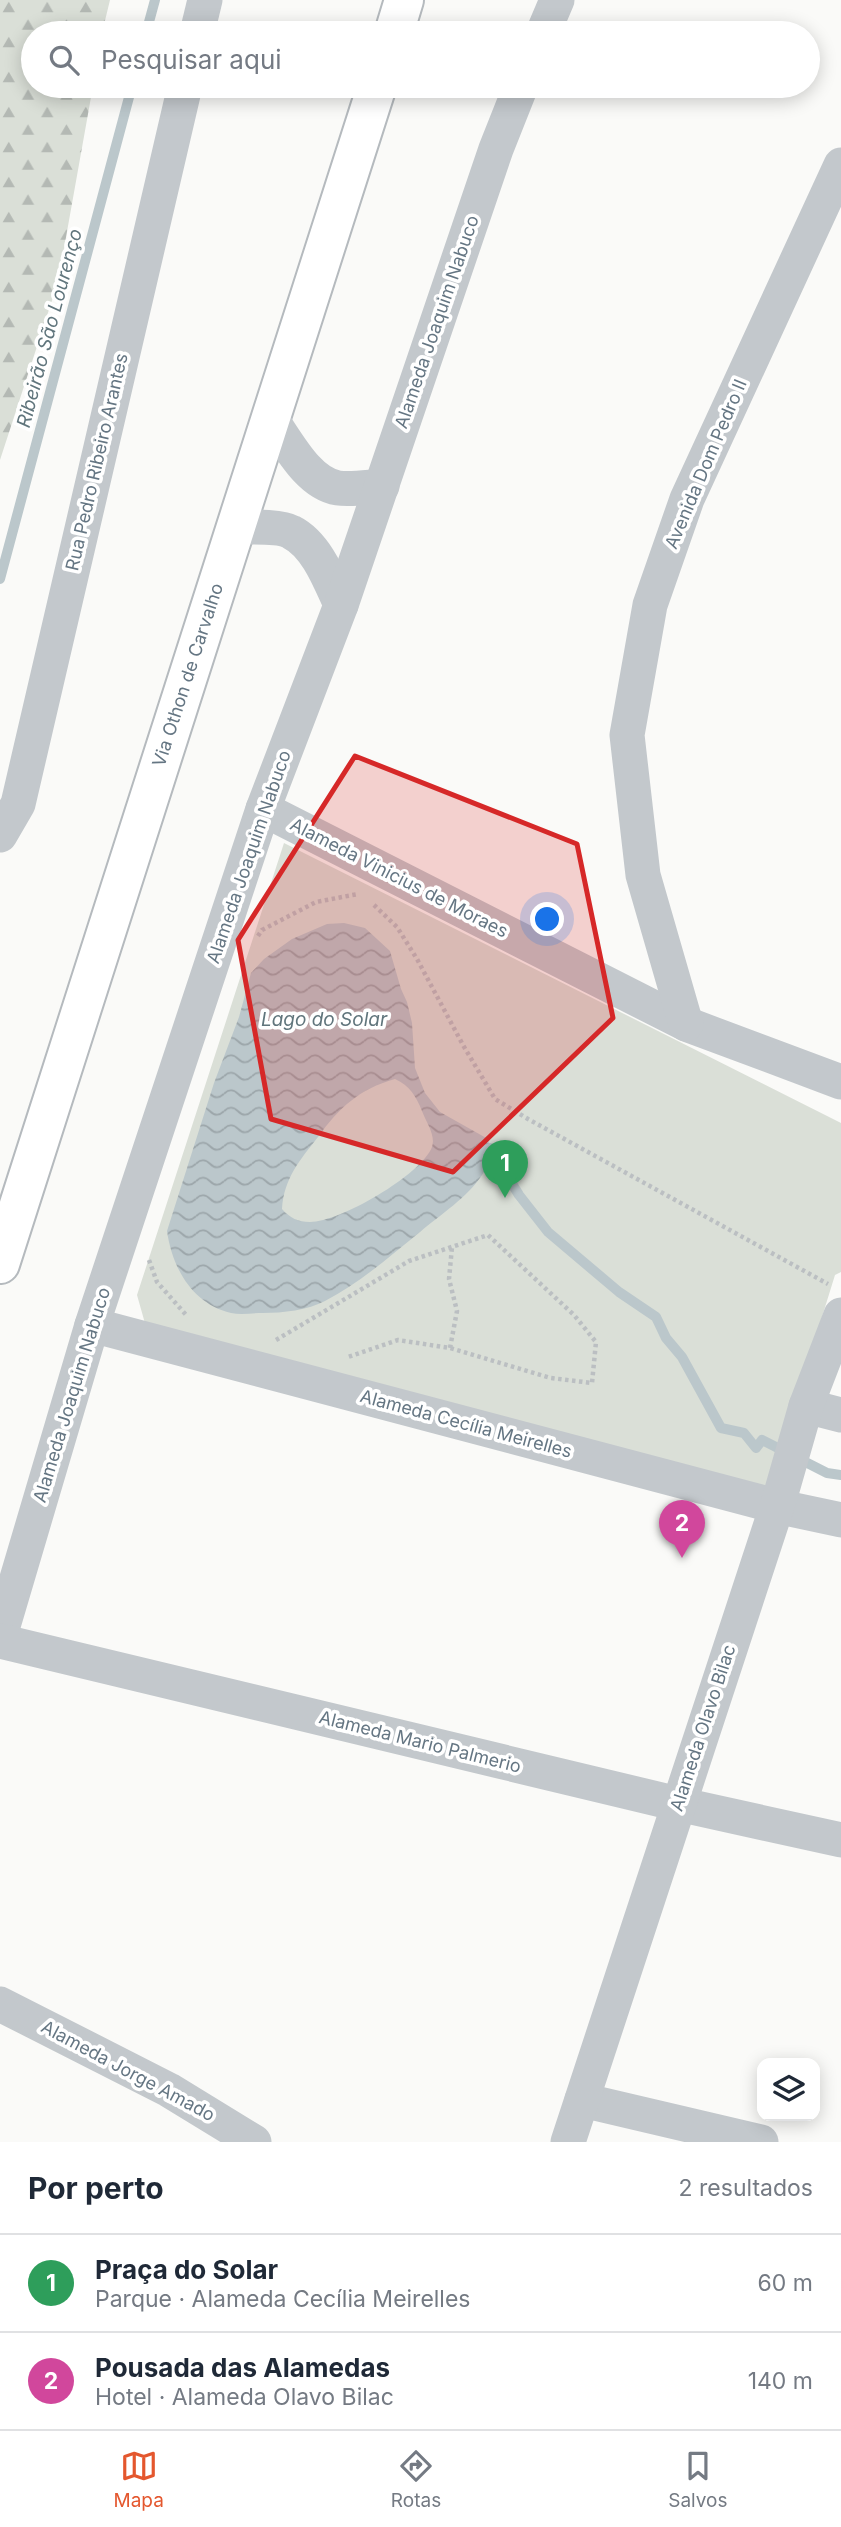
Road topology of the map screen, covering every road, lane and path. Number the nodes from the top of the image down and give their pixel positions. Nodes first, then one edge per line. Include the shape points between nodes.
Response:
1 (205, 0) edge
2 (404, 0) edge
3 (557, 0) edge
4 (200, 21) edge
5 (398, 21) edge
6 (548, 21) edge
7 (182, 98) edge
8 (373, 98) edge
9 (517, 98) edge
10 (841, 165) edge
11 (270, 418) junction
12 (382, 486) junction
13 (236, 527) junction
14 (341, 605) junction
15 (263, 809) junction
16 (0, 835) edge
17 (353, 854) junction
18 (371, 902) dead end
19 (254, 942) dead end
20 (686, 1024) junction
21 (841, 1082) edge
22 (452, 1247) junction
23 (148, 1259) dead end
24 (0, 1264) edge
25 (835, 1300) edge
26 (188, 1317) dead end
27 (92, 1325) junction
28 (265, 1338) dead end
29 (450, 1348) junction
30 (325, 1387) junction
31 (841, 1415) edge
32 (802, 1418) junction
33 (778, 1502) junction
34 (841, 1520) edge
35 (0, 1636) edge
36 (0, 1641) edge
37 (678, 1804) junction
38 (841, 1840) edge
39 (0, 2004) edge
40 (582, 2100) junction
41 (254, 2142) edge
42 (568, 2142) edge
43 (761, 2142) edge

1 - 4 street
2 - 5 main road
3 - 6 street
7 - 16 street, Rua Pedro Ribeiro Arantes via 18,804
8 - 11 main road, Via Othon de Carvalho
9 - 12 street, Alameda Joaquim Nabuco
10 - 20 street, Avenida Dom Pedro II via 687,499 650,605 627,735 643,875
11 - 12 street via 319,481 338,488
11 - 13 main road, Via Othon de Carvalho
12 - 14 street, Alameda Joaquim Nabuco
13 - 14 street via 290,530 324,569
13 - 24 main road, Via Othon de Carvalho
14 - 15 street, Alameda Joaquim Nabuco
15 - 17 street, Alameda Vinicius de Moraes
15 - 27 street, Alameda Joaquim Nabuco
17 - 19 path via 363,893 316,902 262,930
17 - 20 street, Alameda Vinicius de Moraes
18 - 25 path via 397,927 495,1099
20 - 21 street, Alameda Vinicius de Moraes
22 - 28 path via 410,1261 276,1340
22 - 29 path via 449,1279 457,1311
22 - 29 path via 488,1235 574,1314 596,1342 592,1383 551,1378
23 - 26 path via 157,1282
25 - 32 street, Alameda Olavo Bilac
27 - 30 street, Alameda Cecília Meirelles
27 - 35 street, Alameda Joaquim Nabuco
29 - 30 path via 398,1340 335,1361
30 - 33 street, Alameda Cecília Meirelles
31 - 32 street
32 - 33 street, Alameda Olavo Bilac
33 - 34 street, Alameda Cecília Meirelles
33 - 37 street, Alameda Olavo Bilac
36 - 37 street, Alameda Mario Palmerio
37 - 38 street, Alameda Mario Palmerio
37 - 40 street, Alameda Olavo Bilac
39 - 41 street, Alameda Jorge Amado via 169,2090
40 - 42 street, Alameda Olavo Bilac
40 - 43 street

